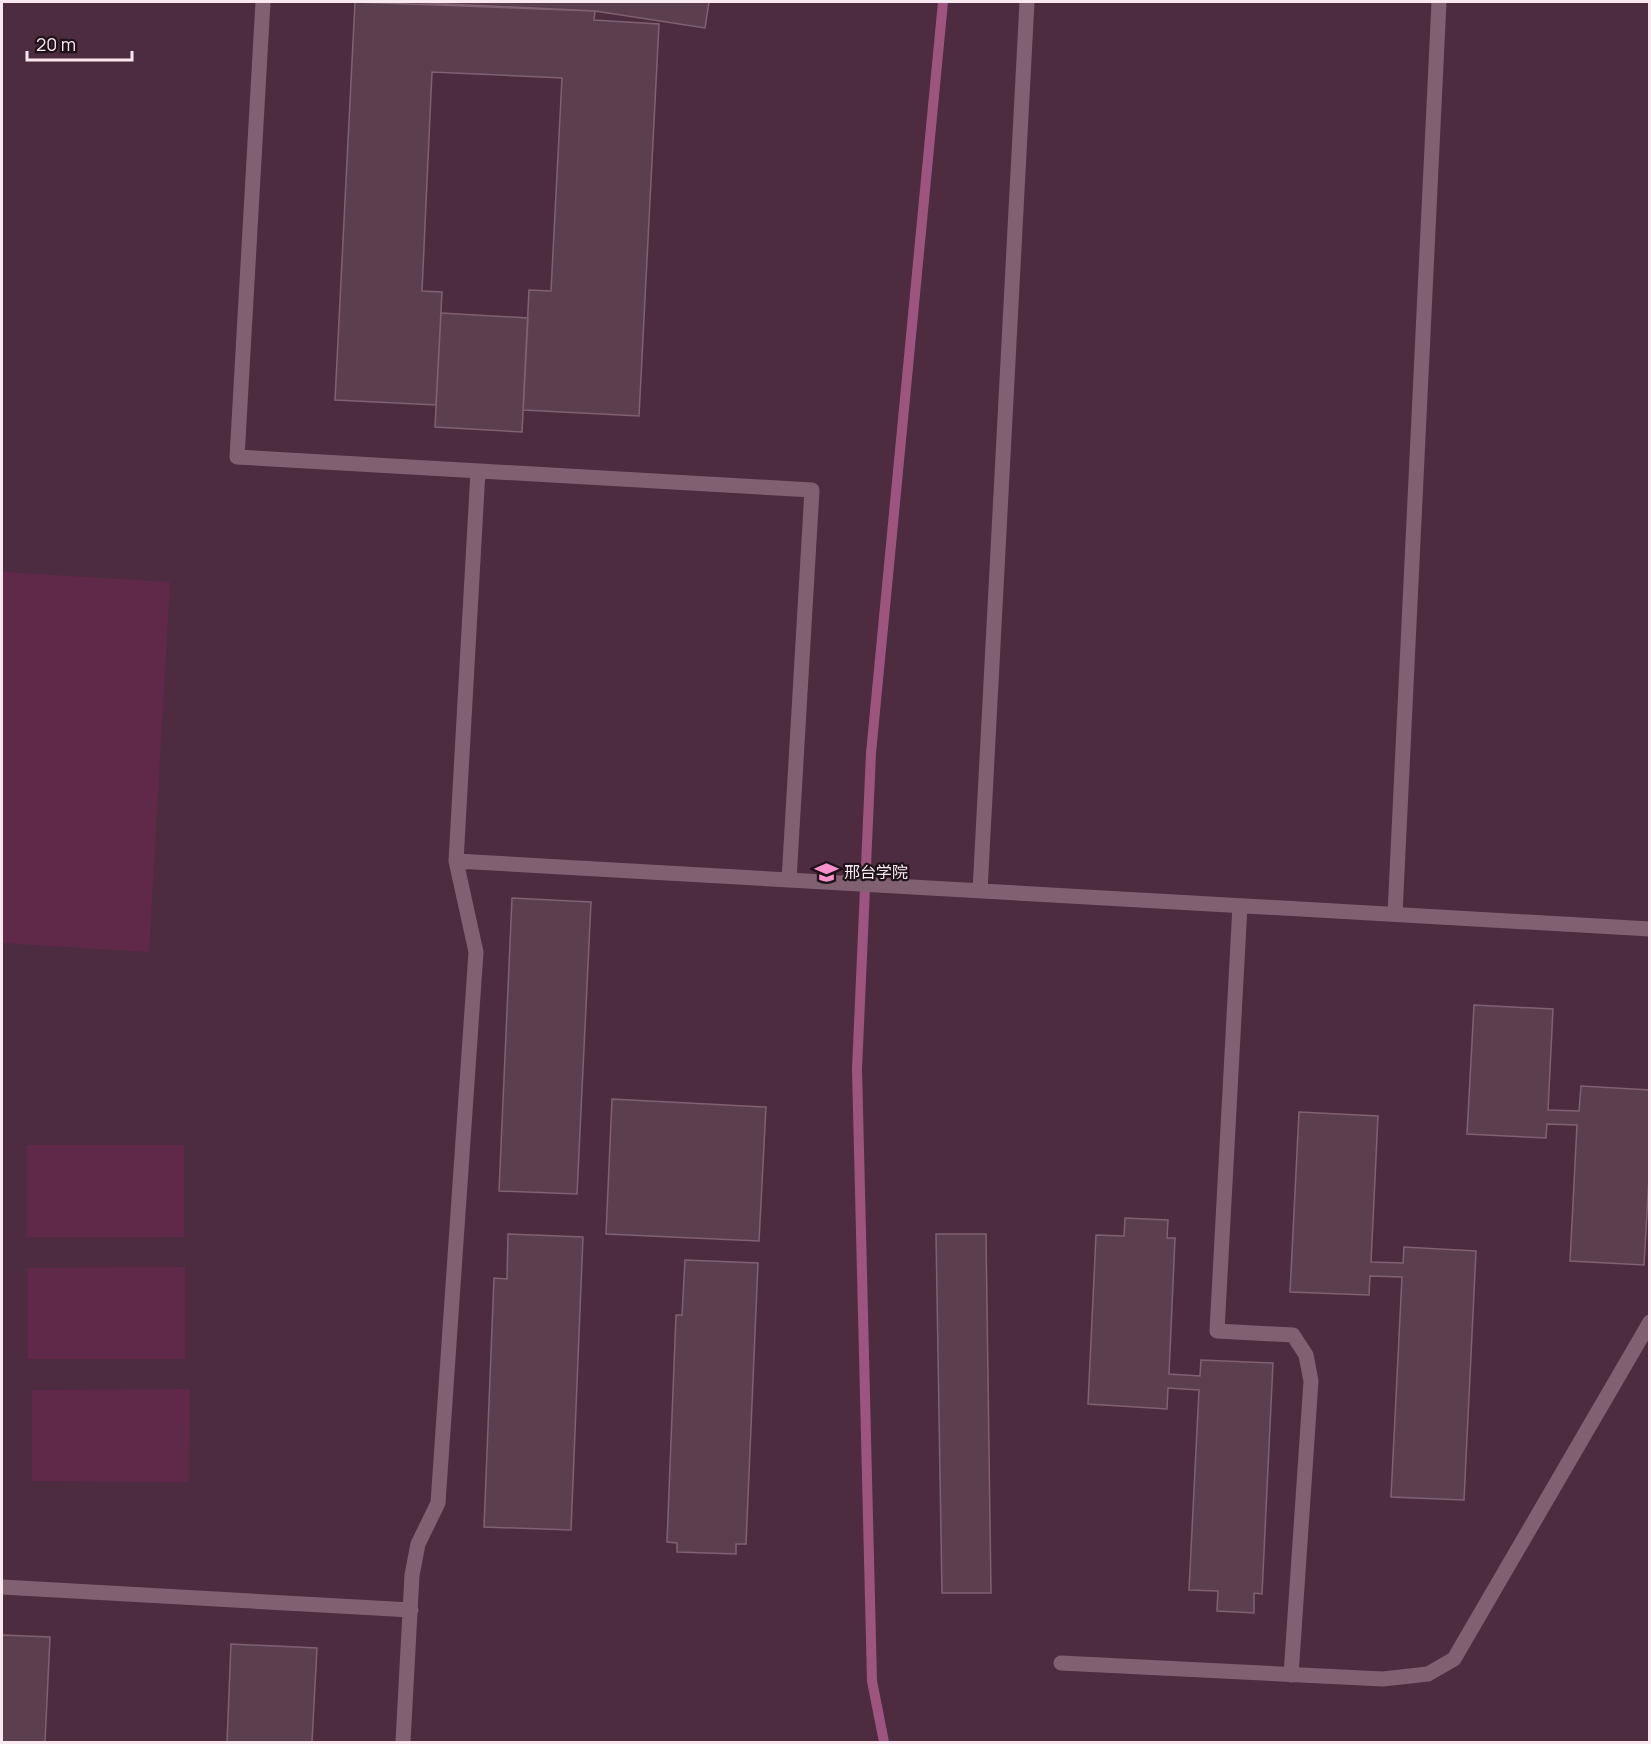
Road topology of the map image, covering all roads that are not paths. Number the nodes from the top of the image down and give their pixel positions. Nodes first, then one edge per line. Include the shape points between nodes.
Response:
1 (263, 2) edge
2 (1027, 2) edge
3 (1439, 2) edge
4 (478, 471) junction
5 (456, 861) junction
6 (789, 880) junction
7 (980, 891) junction
8 (1240, 906) junction
9 (1395, 914) junction
10 (1650, 929) edge
11 (1650, 1322) edge
12 (2, 1587) edge
13 (411, 1610) junction
14 (1061, 1663) dead end
15 (1291, 1675) junction
16 (404, 1743) edge

1 - 4 lane via 237,457
2 - 7 lane
3 - 9 lane
4 - 5 lane
4 - 6 lane via 812,490
5 - 6 lane
5 - 13 lane via 476,952 438,1503 418,1544
6 - 7 lane
7 - 8 lane
8 - 9 lane
8 - 15 lane via 1217,1331 1293,1335 1306,1355 1311,1381
9 - 10 lane
11 - 15 lane via 1454,1659 1428,1674 1383,1679
12 - 13 lane
13 - 16 lane
14 - 15 lane

